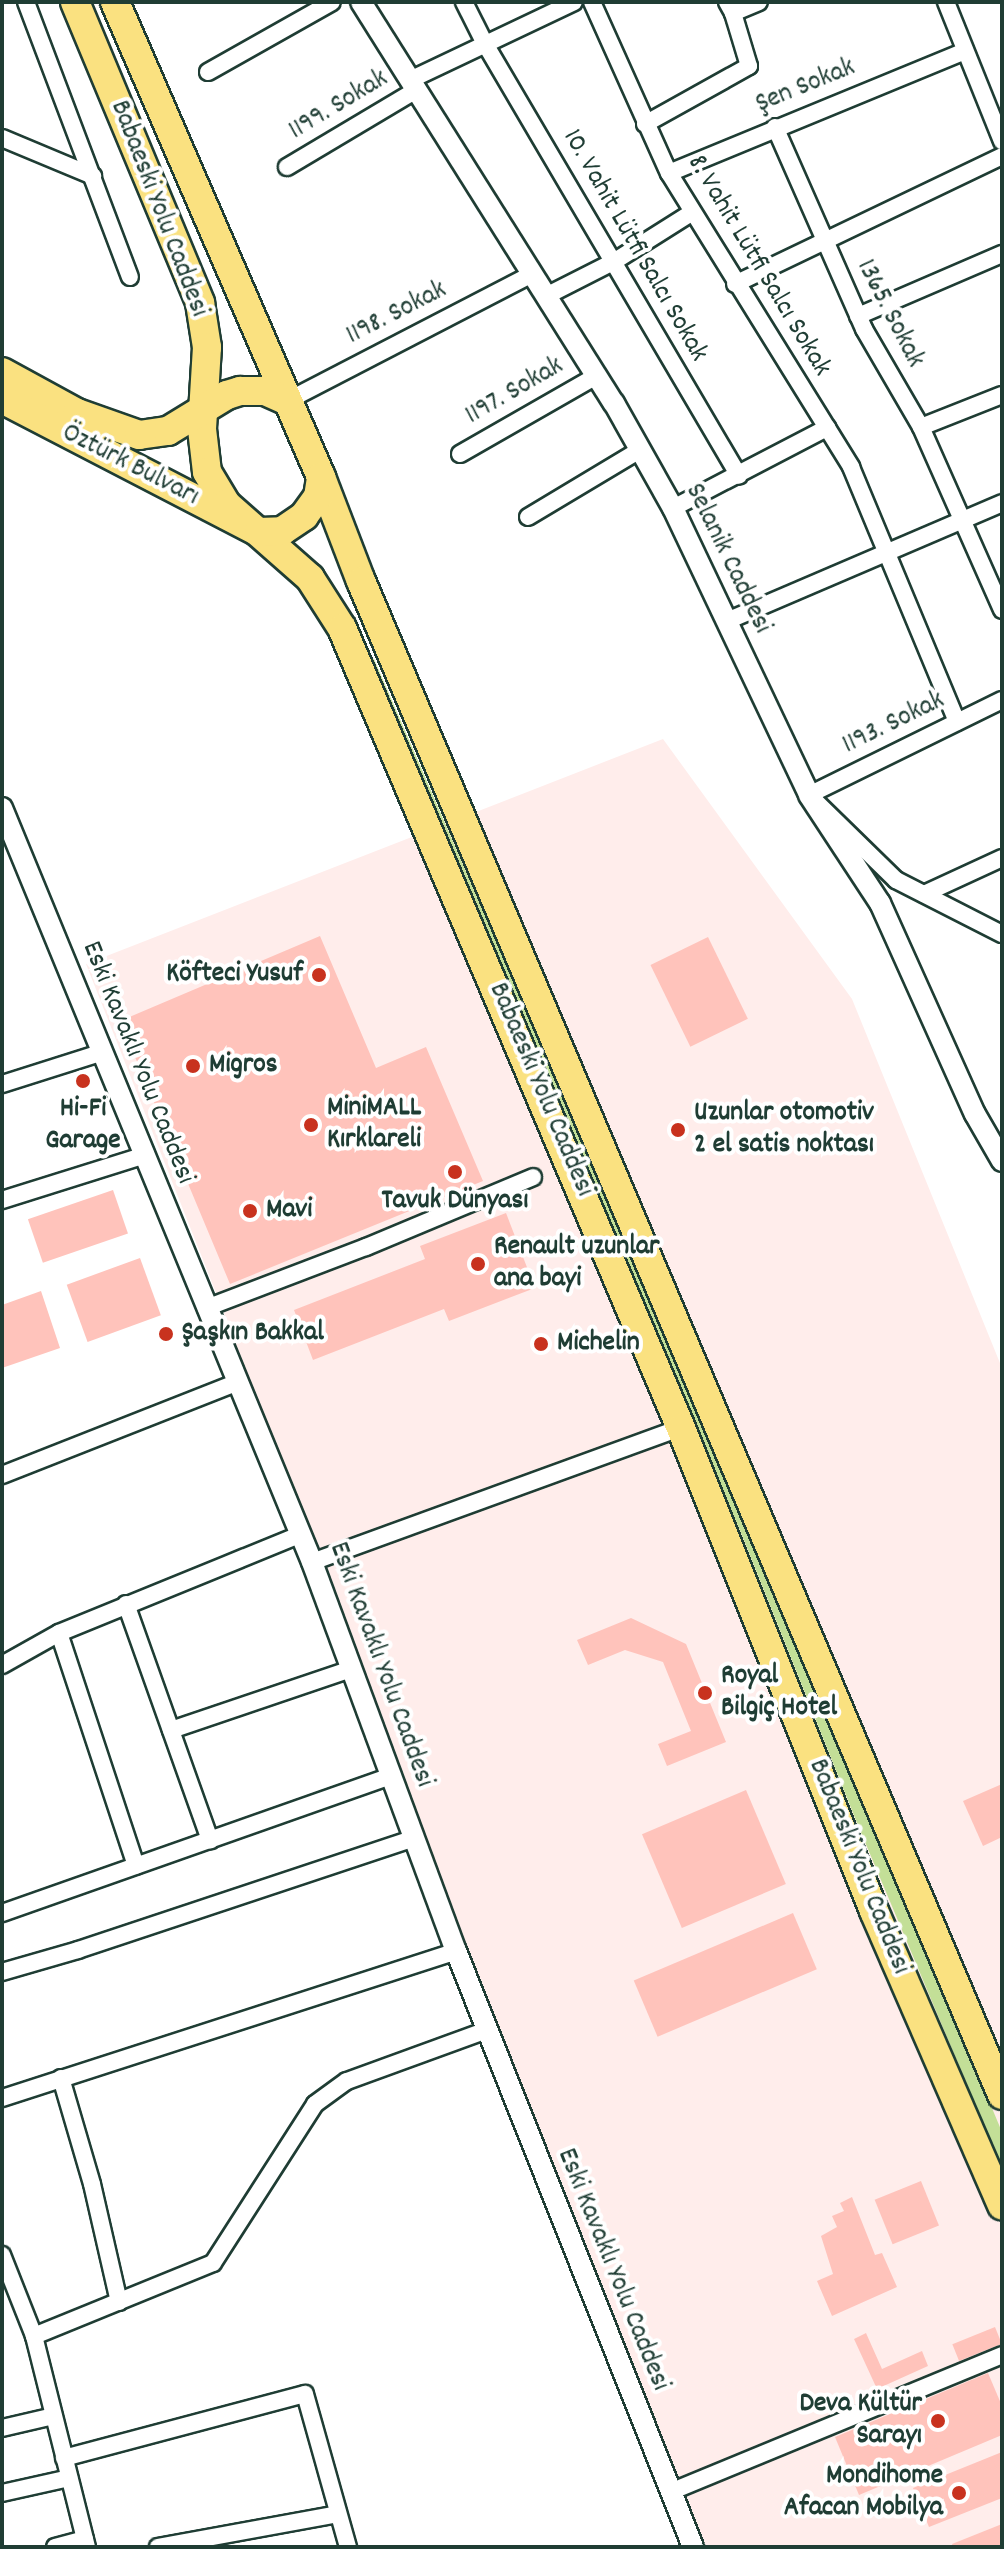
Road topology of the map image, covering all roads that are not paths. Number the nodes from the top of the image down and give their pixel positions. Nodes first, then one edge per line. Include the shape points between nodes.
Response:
1 (26, 2) edge
2 (75, 2) edge
3 (115, 2) edge
4 (332, 2) edge
5 (361, 2) edge
6 (464, 2) edge
7 (574, 2) edge
8 (592, 2) edge
9 (759, 2) edge
10 (946, 2) edge
11 (730, 8) edge
12 (484, 42) junction
13 (963, 52) junction
14 (208, 72) dead end
15 (415, 84) junction
16 (995, 104) edge
17 (645, 124) junction
18 (775, 127) junction
19 (2, 138) edge
20 (1002, 141) edge
21 (1002, 156) edge
22 (287, 167) dead end
23 (669, 173) junction
24 (93, 176) junction
25 (691, 213) junction
26 (824, 240) junction
27 (1002, 254) edge
28 (615, 261) junction
29 (532, 274) junction
30 (130, 277) dead end
31 (735, 284) junction
32 (546, 296) junction
33 (858, 316) junction
34 (2, 372) edge
35 (596, 376) junction
36 (1002, 395) edge
37 (2, 399) edge
38 (287, 401) junction
39 (202, 411) junction
40 (921, 427) junction
41 (827, 428) junction
42 (640, 450) junction
43 (460, 454) dead end
44 (739, 476) junction
45 (321, 477) junction
46 (1002, 503) edge
47 (673, 508) junction
48 (528, 517) dead end
49 (964, 520) junction
50 (259, 532) junction
51 (887, 553) junction
52 (1002, 610) edge
53 (727, 621) junction
54 (1002, 700) edge
55 (957, 722) junction
56 (809, 795) junction
57 (2, 808) edge
58 (1002, 858) edge
59 (924, 894) junction
60 (1002, 934) edge
61 (103, 1052) junction
62 (2, 1084) edge
63 (146, 1155) junction
64 (1002, 1161) edge
65 (533, 1177) dead end
66 (2, 1200) edge
67 (206, 1308) junction
68 (238, 1382) junction
69 (681, 1428) junction
70 (2, 1475) edge
71 (301, 1534) junction
72 (312, 1562) junction
73 (126, 1604) junction
74 (59, 1633) junction
75 (2, 1665) edge
76 (351, 1669) junction
77 (171, 1730) junction
78 (390, 1776) junction
79 (414, 1838) junction
80 (210, 1840) junction
81 (136, 1866) junction
82 (2, 1913) edge
83 (456, 1951) junction
84 (2, 1972) edge
85 (487, 2030) junction
86 (61, 2078) junction
87 (1002, 2095) edge
88 (2, 2098) edge
89 (1002, 2205) edge
90 (2, 2255) edge
91 (119, 2302) junction
92 (34, 2336) junction
93 (1002, 2355) edge
94 (54, 2416) junction
95 (2, 2428) edge
96 (64, 2458) junction
97 (69, 2478) junction
98 (670, 2492) junction
99 (2, 2493) edge
100 (338, 2514) junction
101 (86, 2543) edge
102 (55, 2547) edge
103 (158, 2547) edge
104 (348, 2547) edge
105 (693, 2547) edge

1 - 24 street
2 - 39 highway, Babaeski Yolu Caddesi via 200,303 207,347
3 - 38 highway, Babaeski Yolu Caddesi
4 - 14 street
5 - 15 street, Selanik Caddesi
6 - 12 street, 10. Vahit Lütfi Salcı Sokak
7 - 12 street, 1199. Sokak
8 - 17 street, 8. Vahit Lütfi Salcı Sokak
9 - 11 street
10 - 13 street
11 - 17 street via 749,66
12 - 15 street, 1199. Sokak
12 - 28 street, 10. Vahit Lütfi Salcı Sokak
13 - 16 street
13 - 18 street, Şen Sokak
15 - 22 street, 1199. Sokak
15 - 29 street, Selanik Caddesi
16 - 20 street
17 - 23 street, 8. Vahit Lütfi Salcı Sokak
18 - 23 street, Şen Sokak
18 - 26 street, 1365. Sokak
19 - 24 street
21 - 26 street
23 - 25 street, 8. Vahit Lütfi Salcı Sokak
24 - 30 street
25 - 28 street
25 - 31 street, 8. Vahit Lütfi Salcı Sokak
26 - 31 street
26 - 33 street, 1365. Sokak
27 - 33 street
28 - 32 street
28 - 44 street, 10. Vahit Lütfi Salcı Sokak
29 - 32 street, Selanik Caddesi
29 - 38 street, 1198. Sokak
31 - 41 street, 8. Vahit Lütfi Salcı Sokak
32 - 35 street, Selanik Caddesi
33 - 40 street, 1365. Sokak
34 - 39 highway, Öztürk Bulvarı via 77,413 139,435 168,431
35 - 42 street, Selanik Caddesi
35 - 43 street, 1197. Sokak
36 - 40 street
37 - 50 highway, Öztürk Bulvarı
38 - 39 highway via 265,391 240,391
38 - 45 highway, Babaeski Yolu Caddesi
39 - 50 highway, Babaeski Yolu Caddesi via 207,472 226,504
40 - 49 street, 1365. Sokak
41 - 44 street
41 - 51 street, 8. Vahit Lütfi Salcı Sokak via 851,467
42 - 47 street, Selanik Caddesi
42 - 48 street
44 - 47 street
45 - 50 highway via 318,497 304,516 282,531
45 - 87 highway, Babaeski Yolu Caddesi
46 - 49 street
47 - 53 street, Selanik Caddesi
49 - 51 street
49 - 52 street, 1365. Sokak
50 - 69 highway, Babaeski Yolu Caddesi via 310,578 342,628
51 - 53 street
51 - 55 street, 8. Vahit Lütfi Salcı Sokak
53 - 56 street, Selanik Caddesi
54 - 55 street, 1193. Sokak
55 - 56 street, 1193. Sokak
56 - 59 street via 896,880
56 - 64 street, Selanik Caddesi via 880,903 975,1114
57 - 61 street, Eski Kavaklı Yolu Caddesi
58 - 59 street
59 - 60 street
61 - 62 street
61 - 63 street, Eski Kavaklı Yolu Caddesi
63 - 66 street
63 - 67 street, Eski Kavaklı Yolu Caddesi
65 - 67 street
67 - 68 street, Eski Kavaklı Yolu Caddesi
68 - 70 street
68 - 71 street, Eski Kavaklı Yolu Caddesi
69 - 72 street
69 - 89 highway, Babaeski Yolu Caddesi via 874,1911
71 - 72 street, Eski Kavaklı Yolu Caddesi
71 - 73 street
72 - 76 street, Eski Kavaklı Yolu Caddesi
73 - 74 street
73 - 77 street
74 - 75 street
74 - 81 street
76 - 77 street
76 - 78 street, Eski Kavaklı Yolu Caddesi
77 - 80 street
78 - 79 street, Eski Kavaklı Yolu Caddesi
78 - 80 street
79 - 83 street, Eski Kavaklı Yolu Caddesi
79 - 84 street
80 - 81 street
81 - 82 street
83 - 85 street, Eski Kavaklı Yolu Caddesi
83 - 86 street
85 - 91 street via 347,2081 315,2104 213,2263
85 - 98 street, Eski Kavaklı Yolu Caddesi
86 - 88 street
86 - 91 street
90 - 92 street
91 - 92 street
92 - 94 street
93 - 98 street
94 - 95 street
94 - 96 street
96 - 97 street
96 - 100 street via 305,2394
97 - 99 street
97 - 101 street
98 - 105 street, Eski Kavaklı Yolu Caddesi
100 - 103 street
100 - 104 street
101 - 102 street

